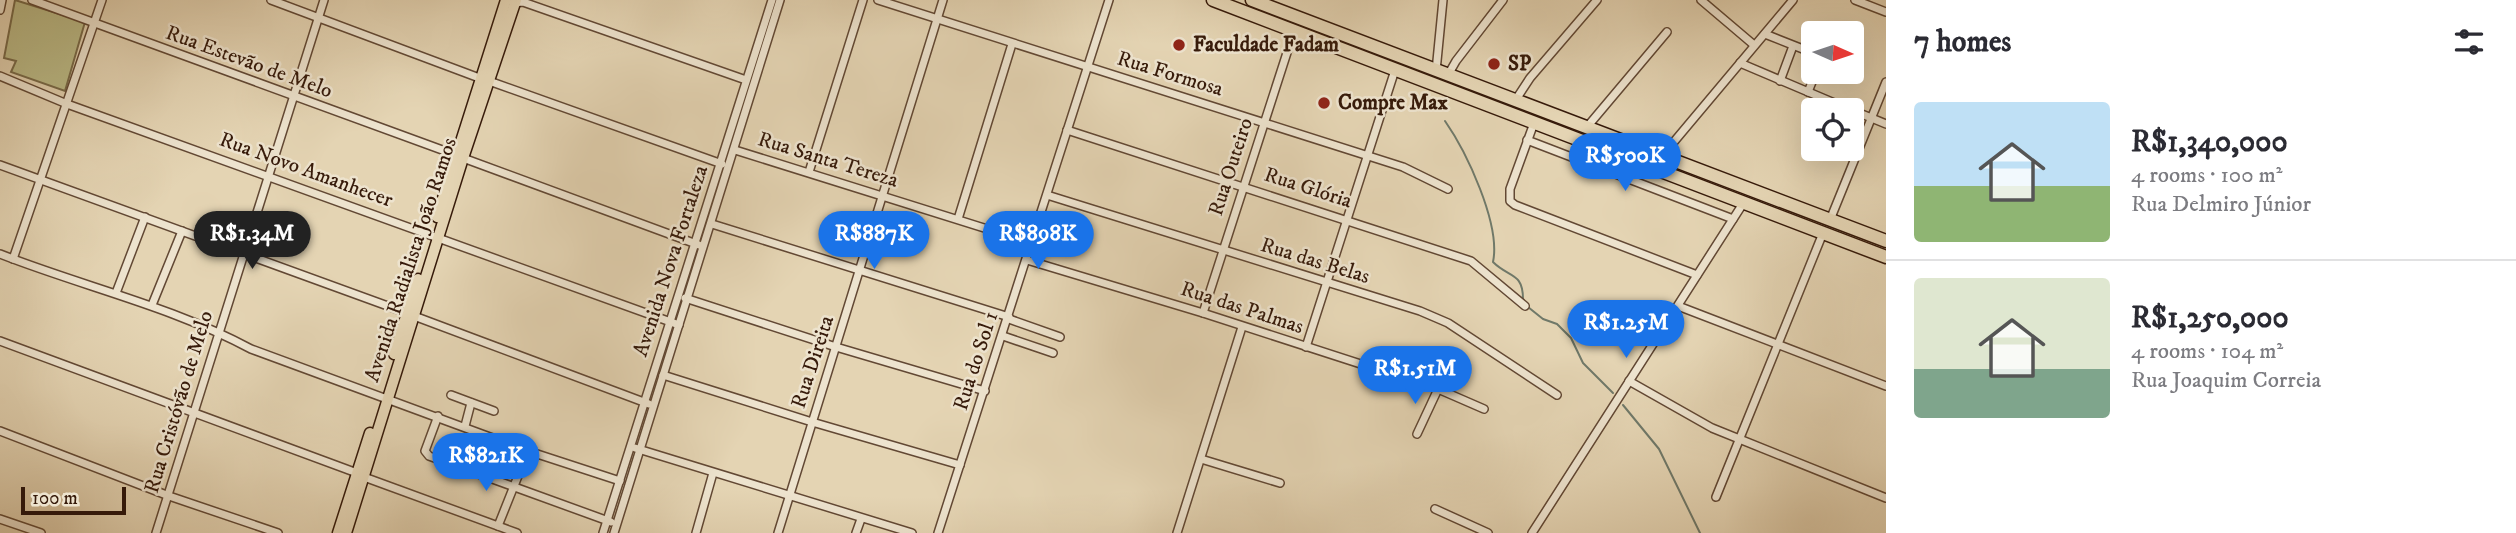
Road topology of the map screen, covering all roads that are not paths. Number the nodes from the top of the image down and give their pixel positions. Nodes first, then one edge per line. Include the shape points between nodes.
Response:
1 (2, 0) edge
2 (32, 0) edge
3 (102, 0) edge
4 (271, 0) edge
5 (324, 0) edge
6 (772, 0) edge
7 (780, 0) edge
8 (863, 0) edge
9 (878, 0) edge
10 (943, 0) edge
11 (1109, 0) edge
12 (1213, 0) edge
13 (1252, 0) edge
14 (1443, 0) edge
15 (1503, 0) edge
16 (1597, 0) edge
17 (1701, 0) edge
18 (1793, 0) edge
19 (1855, 0) edge
20 (513, 1) edge
21 (0, 10) edge
22 (1886, 12) edge
23 (318, 17) junction
24 (937, 19) junction
25 (95, 24) junction
26 (1294, 31) junction
27 (1667, 32) dead end
28 (1765, 34) junction
29 (1012, 44) junction
30 (1754, 45) junction
31 (1793, 46) junction
32 (1801, 49) edge
33 (1740, 63) junction
34 (1087, 66) junction
35 (1395, 70) junction
36 (1442, 73) junction
37 (0, 76) edge
38 (485, 80) junction
39 (745, 80) junction
40 (1780, 81) junction
41 (1886, 82) edge
42 (754, 83) junction
43 (1811, 84) edge
44 (1808, 92) junction
45 (293, 96) junction
46 (1822, 98) edge
47 (1515, 101) junction
48 (67, 104) junction
49 (1864, 116) edge
50 (1871, 119) junction
51 (1264, 121) junction
52 (1534, 122) junction
53 (1886, 124) edge
54 (1587, 127) junction
55 (1067, 130) junction
56 (1527, 141) junction
57 (735, 150) junction
58 (1366, 155) junction
59 (459, 157) junction
60 (1662, 157) junction
61 (720, 163) junction
62 (0, 165) edge
63 (730, 166) junction
64 (809, 172) junction
65 (268, 175) junction
66 (40, 179) junction
67 (1243, 185) junction
68 (1448, 189) dead end
69 (883, 195) junction
70 (1047, 195) junction
71 (1744, 202) junction
72 (145, 217) junction
73 (958, 219) junction
74 (1346, 219) junction
75 (1733, 219) junction
76 (1830, 220) junction
77 (712, 224) junction
78 (182, 232) junction
79 (1823, 233) junction
80 (435, 236) junction
81 (1886, 242) edge
82 (1032, 243) junction
83 (695, 244) junction
84 (704, 247) junction
85 (1224, 250) junction
86 (243, 253) junction
87 (0, 254) edge
88 (1886, 257) edge
89 (13, 259) junction
90 (1027, 260) junction
91 (860, 270) junction
92 (1697, 275) junction
93 (1326, 283) junction
94 (116, 293) junction
95 (678, 296) junction
96 (687, 299) junction
97 (152, 305) junction
98 (1525, 306) dead end
99 (1678, 306) junction
100 (1203, 313) junction
101 (410, 314) junction
102 (1009, 318) junction
103 (670, 322) junction
104 (679, 325) junction
105 (1242, 327) junction
106 (218, 331) junction
107 (1003, 336) junction
108 (1060, 337) dead end
109 (0, 341) edge
110 (1778, 344) junction
111 (836, 347) junction
112 (1306, 347) junction
113 (1053, 353) dead end
114 (663, 375) junction
115 (1629, 381) junction
116 (1886, 386) edge
117 (1438, 389) junction
118 (985, 391) junction
119 (1557, 395) dead end
120 (385, 396) junction
121 (451, 396) dead end
122 (645, 402) junction
123 (471, 403) junction
124 (654, 405) junction
125 (1484, 409) dead end
126 (494, 411) dead end
127 (194, 412) junction
128 (438, 416) junction
129 (812, 422) junction
130 (465, 426) junction
131 (0, 431) edge
132 (1417, 435) dead end
133 (1738, 440) junction
134 (631, 447) junction
135 (528, 450) junction
136 (639, 450) junction
137 (1201, 459) junction
138 (960, 465) junction
139 (713, 473) junction
140 (361, 475) junction
141 (620, 481) junction
142 (1280, 484) dead end
143 (513, 488) junction
144 (169, 496) junction
145 (789, 496) junction
146 (1716, 497) dead end
147 (1886, 498) edge
148 (1435, 509) dead end
149 (0, 519) edge
150 (861, 519) junction
151 (607, 520) junction
152 (617, 524) junction
153 (498, 526) junction
154 (41, 533) edge
155 (156, 533) edge
156 (278, 533) edge
157 (338, 533) edge
158 (346, 533) edge
159 (517, 533) edge
160 (603, 533) edge
161 (614, 533) edge
162 (696, 533) edge
163 (778, 533) edge
164 (856, 533) edge
165 (912, 533) edge
166 (938, 533) edge
167 (1177, 533) edge
168 (1488, 533) edge
169 (1532, 533) edge

1 - 21 street
2 - 25 street, Rua Estevão de Melo
3 - 25 street
4 - 23 street, Rua Santa Tereza
5 - 23 street, Rua Cristóvão de Melo
6 - 39 street, Avenida Nova Fortaleza
7 - 42 street, Avenida Nova Fortaleza
8 - 64 street
9 - 24 street, Rua Formosa
10 - 24 street, Rua Direita
11 - 34 street, Rua do Sol 1
12 - 26 highway
13 - 36 highway
14 - 36 street
15 - 36 street
16 - 47 street
17 - 30 street
18 - 28 street
19 - 22 street
20 - 38 main road, Avenida Radialista João Ramos
20 - 39 street
23 - 38 street, Rua Santa Tereza
23 - 45 street, Rua Cristóvão de Melo
24 - 29 street, Rua Formosa
24 - 69 street, Rua Direita
25 - 45 street, Rua Estevão de Melo
25 - 48 street
26 - 35 highway
26 - 51 street, Rua Outeiro
27 - 54 street
28 - 30 street
28 - 31 street
29 - 34 street, Rua Formosa
29 - 73 street
30 - 33 street
31 - 32 street
31 - 40 street
33 - 40 street
33 - 60 street
34 - 51 street, Rua Formosa
34 - 55 street, Rua do Sol 1
35 - 52 highway
35 - 58 street
36 - 47 highway
37 - 48 street, Rua Novo Amanhecer
38 - 59 main road, Avenida Radialista João Ramos
38 - 61 street, Rua Santa Tereza
39 - 42 street
39 - 61 street, Avenida Nova Fortaleza
40 - 44 street
41 - 50 street
42 - 57 street, Avenida Nova Fortaleza
43 - 44 street
44 - 46 street
45 - 59 street, Rua Estevão de Melo
45 - 65 street, Rua Cristóvão de Melo
47 - 54 highway
48 - 65 street, Rua Novo Amanhecer
48 - 66 street
49 - 50 street
50 - 53 street
50 - 76 street
51 - 58 street, Rua Formosa
51 - 67 street, Rua Outeiro
52 - 56 street
52 - 71 highway
54 - 60 highway
55 - 67 street, Rua Glória
55 - 70 street, Rua do Sol 1
56 - 75 street
56 - 92 street via 1510,189 1510,201 1515,205
57 - 63 street, Avenida Nova Fortaleza
57 - 64 street, Rua Santa Tereza
58 - 68 street, Rua Formosa via 1417,172
58 - 74 street
59 - 80 main road, Avenida Radialista João Ramos
59 - 83 street, Rua Estevão de Melo
60 - 76 highway
61 - 63 street, Rua Santa Tereza
61 - 83 street, Avenida Nova Fortaleza
62 - 66 street
63 - 77 street, Avenida Nova Fortaleza
64 - 69 street, Rua Santa Tereza
65 - 80 street, Rua Novo Amanhecer
65 - 86 street, Rua Cristóvão de Melo
66 - 72 street
66 - 89 street
67 - 74 street, Rua Glória
67 - 85 street, Rua Outeiro
69 - 73 street, Rua Santa Tereza
69 - 91 street, Rua Direita
70 - 82 street, Rua do Sol 1
70 - 85 street, Rua das Belas
71 - 75 street
71 - 79 highway
72 - 78 street
72 - 94 street
73 - 82 street, Rua Santa Tereza
74 - 93 street
74 - 98 street, Rua Glória via 1471,261
75 - 92 street
76 - 81 highway
77 - 84 street, Avenida Nova Fortaleza
77 - 91 street
78 - 86 street
78 - 97 street
79 - 88 highway
79 - 110 street
80 - 101 main road, Avenida Radialista João Ramos
80 - 103 street, Rua Novo Amanhecer
82 - 90 street, Rua do Sol 1
83 - 84 street, Rua Estevão de Melo
83 - 95 street, Avenida Nova Fortaleza
84 - 96 street, Avenida Nova Fortaleza
85 - 93 street, Rua das Belas
85 - 100 street, Rua Outeiro
86 - 101 street
86 - 106 street, Rua Cristóvão de Melo
87 - 89 street
89 - 94 street
90 - 100 street, Rua das Palmas
90 - 102 street, Rua do Sol 1
91 - 102 street
91 - 111 street, Rua Direita
92 - 99 street
93 - 112 street
93 - 119 street, Rua das Belas via 1434,317
94 - 97 street
95 - 96 street
95 - 103 street, Avenida Nova Fortaleza
96 - 104 street, Avenida Nova Fortaleza
96 - 111 street
97 - 106 street
99 - 110 street
99 - 115 street
100 - 105 street, Rua das Palmas
101 - 120 main road, Avenida Radialista João Ramos
101 - 122 street
102 - 107 street, Rua do Sol 1
102 - 108 street
103 - 104 street, Rua Novo Amanhecer
103 - 122 street, Avenida Nova Fortaleza
104 - 114 street, Avenida Nova Fortaleza
105 - 112 street, Rua das Palmas
105 - 137 street
106 - 120 street via 251,349
106 - 127 street, Rua Cristóvão de Melo
107 - 113 street
107 - 118 street, Rua do Sol 1
109 - 127 street
110 - 116 street
110 - 133 street
111 - 118 street
111 - 129 street, Rua Direita
112 - 117 street, Rua das Palmas
114 - 124 street, Avenida Nova Fortaleza
114 - 129 street
115 - 133 street
115 - 169 street
117 - 125 street, Rua das Palmas
117 - 132 street
118 - 138 street, Rua do Sol 1
120 - 128 street
120 - 140 main road, Avenida Radialista João Ramos
121 - 123 street
122 - 124 street
122 - 134 street, Avenida Nova Fortaleza
123 - 126 street
123 - 130 street
124 - 136 street, Avenida Nova Fortaleza
127 - 140 street
127 - 144 street, Rua Cristóvão de Melo
128 - 130 street
128 - 143 street via 425,453
129 - 138 street
129 - 145 street, Rua Direita
130 - 135 street
131 - 144 street
133 - 146 street
133 - 147 street
134 - 136 street
134 - 141 street, Avenida Nova Fortaleza
135 - 141 street
135 - 143 street
136 - 139 street
136 - 152 street, Avenida Nova Fortaleza
137 - 142 street
137 - 167 street
138 - 166 street, Rua do Sol 1
139 - 145 street
139 - 162 street
140 - 153 street
140 - 157 main road, Avenida Radialista João Ramos
140 - 158 main road, Avenida Radialista João Ramos
141 - 151 street, Avenida Nova Fortaleza
143 - 151 street
143 - 153 street
144 - 155 street, Rua Cristóvão de Melo
144 - 156 street
145 - 150 street
145 - 163 street, Rua Direita
148 - 168 street
149 - 154 street
150 - 164 street
150 - 165 street
151 - 152 street
151 - 160 street, Avenida Nova Fortaleza
152 - 161 street, Avenida Nova Fortaleza
153 - 159 street

